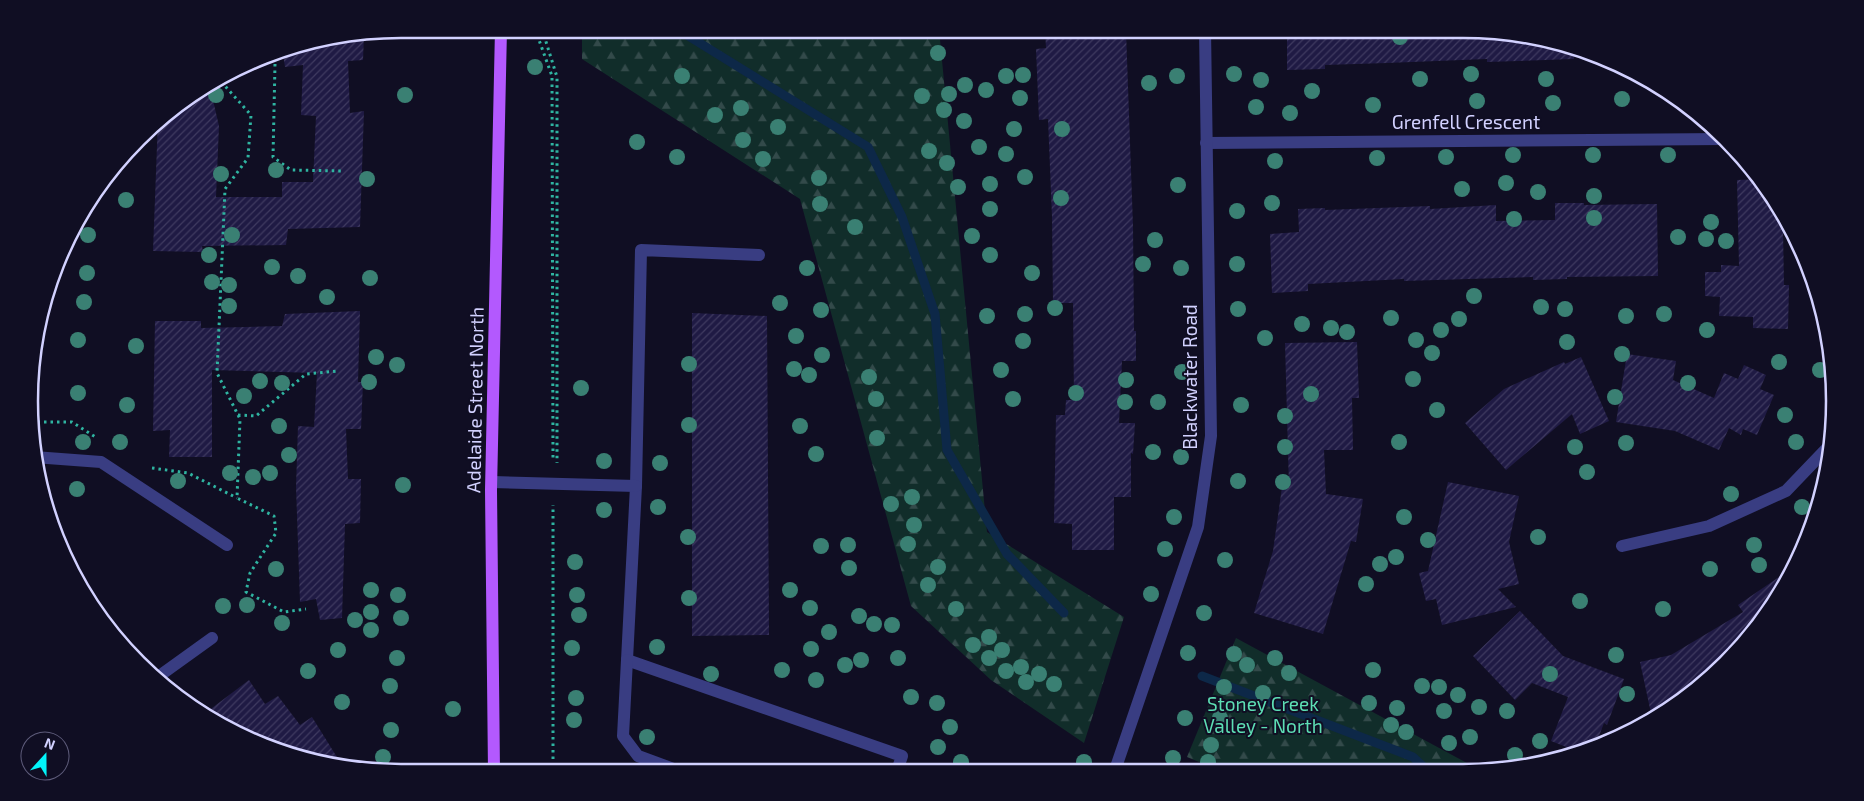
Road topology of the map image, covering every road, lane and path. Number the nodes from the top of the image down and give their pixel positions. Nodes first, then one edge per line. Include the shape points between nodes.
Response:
1 (501, 38) edge
2 (538, 38) edge
3 (545, 38) edge
4 (1205, 38) edge
5 (275, 64) dead end
6 (223, 84) edge
7 (1715, 139) edge
8 (1206, 143) junction
9 (344, 171) dead end
10 (759, 255) dead end
11 (337, 371) dead end
12 (238, 415) junction
13 (1822, 453) edge
14 (42, 458) edge
15 (492, 482) junction
16 (555, 484) junction
17 (636, 486) junction
18 (226, 544) dead end
19 (1622, 546) dead end
20 (306, 609) dead end
21 (212, 638) dead end
22 (627, 660) junction
23 (162, 674) edge
24 (494, 764) edge
25 (553, 764) edge
26 (658, 764) edge
27 (899, 764) edge
28 (1117, 764) edge

1 - 15 main road, Adelaide Street North
2 - 16 path via 552,76
3 - 16 path via 558,78
4 - 8 street, Blackwater Road
5 - 9 path via 273,157 291,170
6 - 12 path via 251,115 248,158 225,189 217,373
7 - 8 street, Grenfell Crescent
8 - 28 street, Blackwater Road via 1211,436 1198,528
10 - 17 street via 641,250
11 - 12 path via 306,374 256,416
12 - 20 path via 237,498 274,516 276,533 250,573 246,592 284,612
13 - 19 street via 1786,491 1709,526
14 - 18 street via 101,462
15 - 16 street
15 - 24 main road, Adelaide Street North
16 - 17 street
16 - 25 path
17 - 22 street
21 - 23 street
22 - 26 street via 623,736 638,756
22 - 27 street via 902,756

